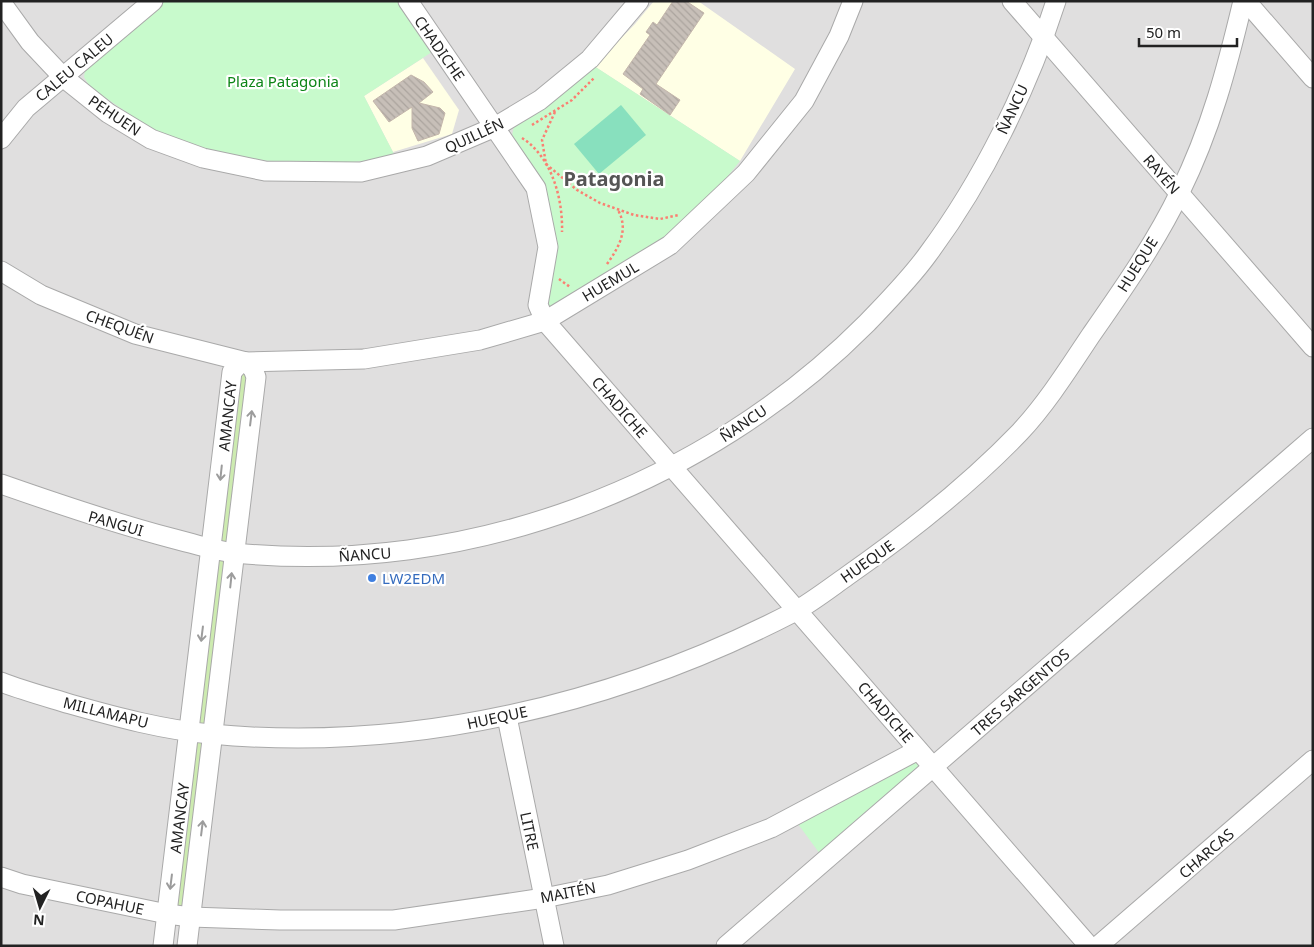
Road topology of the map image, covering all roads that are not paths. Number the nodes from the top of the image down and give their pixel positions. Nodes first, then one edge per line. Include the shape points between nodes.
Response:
1 (153, 1) edge
2 (408, 1) edge
3 (639, 1) edge
4 (853, 1) edge
5 (1012, 1) edge
6 (1056, 1) edge
7 (1245, 1) edge
8 (1, 2) edge
9 (1044, 38) junction
10 (63, 77) junction
11 (1313, 78) edge
12 (495, 127) junction
13 (1, 138) edge
14 (265, 171) joint
15 (1180, 194) junction
16 (1, 271) edge
17 (545, 321) junction
18 (1313, 347) edge
19 (246, 362) junction
20 (1313, 438) edge
21 (672, 466) junction
22 (1, 484) edge
23 (212, 548) junction
24 (234, 553) junction
25 (798, 610) junction
26 (1, 682) edge
27 (507, 717) junction
28 (190, 732) junction
29 (214, 735) junction
30 (918, 750) junction
31 (1313, 760) edge
32 (933, 767) junction
33 (1, 877) edge
34 (544, 898) junction
35 (167, 914) junction
36 (191, 917) junction
37 (163, 946) edge
38 (187, 946) edge
39 (554, 946) edge
40 (726, 946) edge
41 (1090, 946) edge
42 (1098, 946) edge

1 - 10 street, CALEU CALEU
2 - 12 street, CHADICHE
3 - 12 street, QUILLÉN via 590,59 540,100
4 - 17 street, HUEMUL via 839,36 804,101 746,173 670,245
5 - 9 street, RAYÉN
6 - 9 street, ÑANCU
7 - 11 street
7 - 15 street, HUEQUE via 1224,81
8 - 10 street, PEHUEN via 30,42
9 - 15 street, RAYÉN
9 - 21 street, ÑANCU via 997,141 959,208 927,256 893,296 830,359 743,426
10 - 13 street, CALEU CALEU via 26,108
10 - 14 street, PEHUEN via 108,113 151,139 203,158
12 - 14 street, QUILLÉN via 427,156 361,172
12 - 17 street, CHADICHE via 536,188 548,247 538,305
15 - 18 street, RAYÉN
15 - 25 street, HUEQUE via 1132,274 1055,389 1021,431 897,541
16 - 19 street, CHEQUÉN via 41,295 134,334
17 - 19 street, HUEMUL via 480,340 364,359
17 - 21 street, CHADICHE
19 -> 23 street, AMANCAY via 232,372
24 -> 19 street, AMANCAY via 256,377 254,368
20 - 32 street, TRES SARGENTOS
21 - 24 street, ÑANCU via 591,504 496,534 398,552 321,556
21 - 25 street, CHADICHE
22 - 23 street, PANGUI via 105,521
23 - 24 street, PANGUI
23 -> 28 street, AMANCAY
29 -> 24 street, AMANCAY
25 - 27 street, HUEQUE via 702,655 603,690
25 - 30 street, CHADICHE
26 - 28 street, MILLAMAPU via 103,713
27 - 29 street, HUEQUE via 407,733 308,738
27 - 34 street, LITRE
28 - 29 street, MILLAMAPU
28 -> 35 street, AMANCAY
36 -> 29 street, AMANCAY
30 - 32 street, CHADICHE
30 - 34 street, MAITÉN via 771,828 688,860 608,884
31 - 42 street, CHARCAS
32 - 40 street, TRES SARGENTOS
32 - 41 street, CHADICHE
33 - 35 street, COPAHUE
34 - 36 street, MAITÉN via 394,920
34 - 39 street, LITRE
35 - 36 street, COPAHUE
35 - 37 street, AMANCAY
36 - 38 street, AMANCAY

